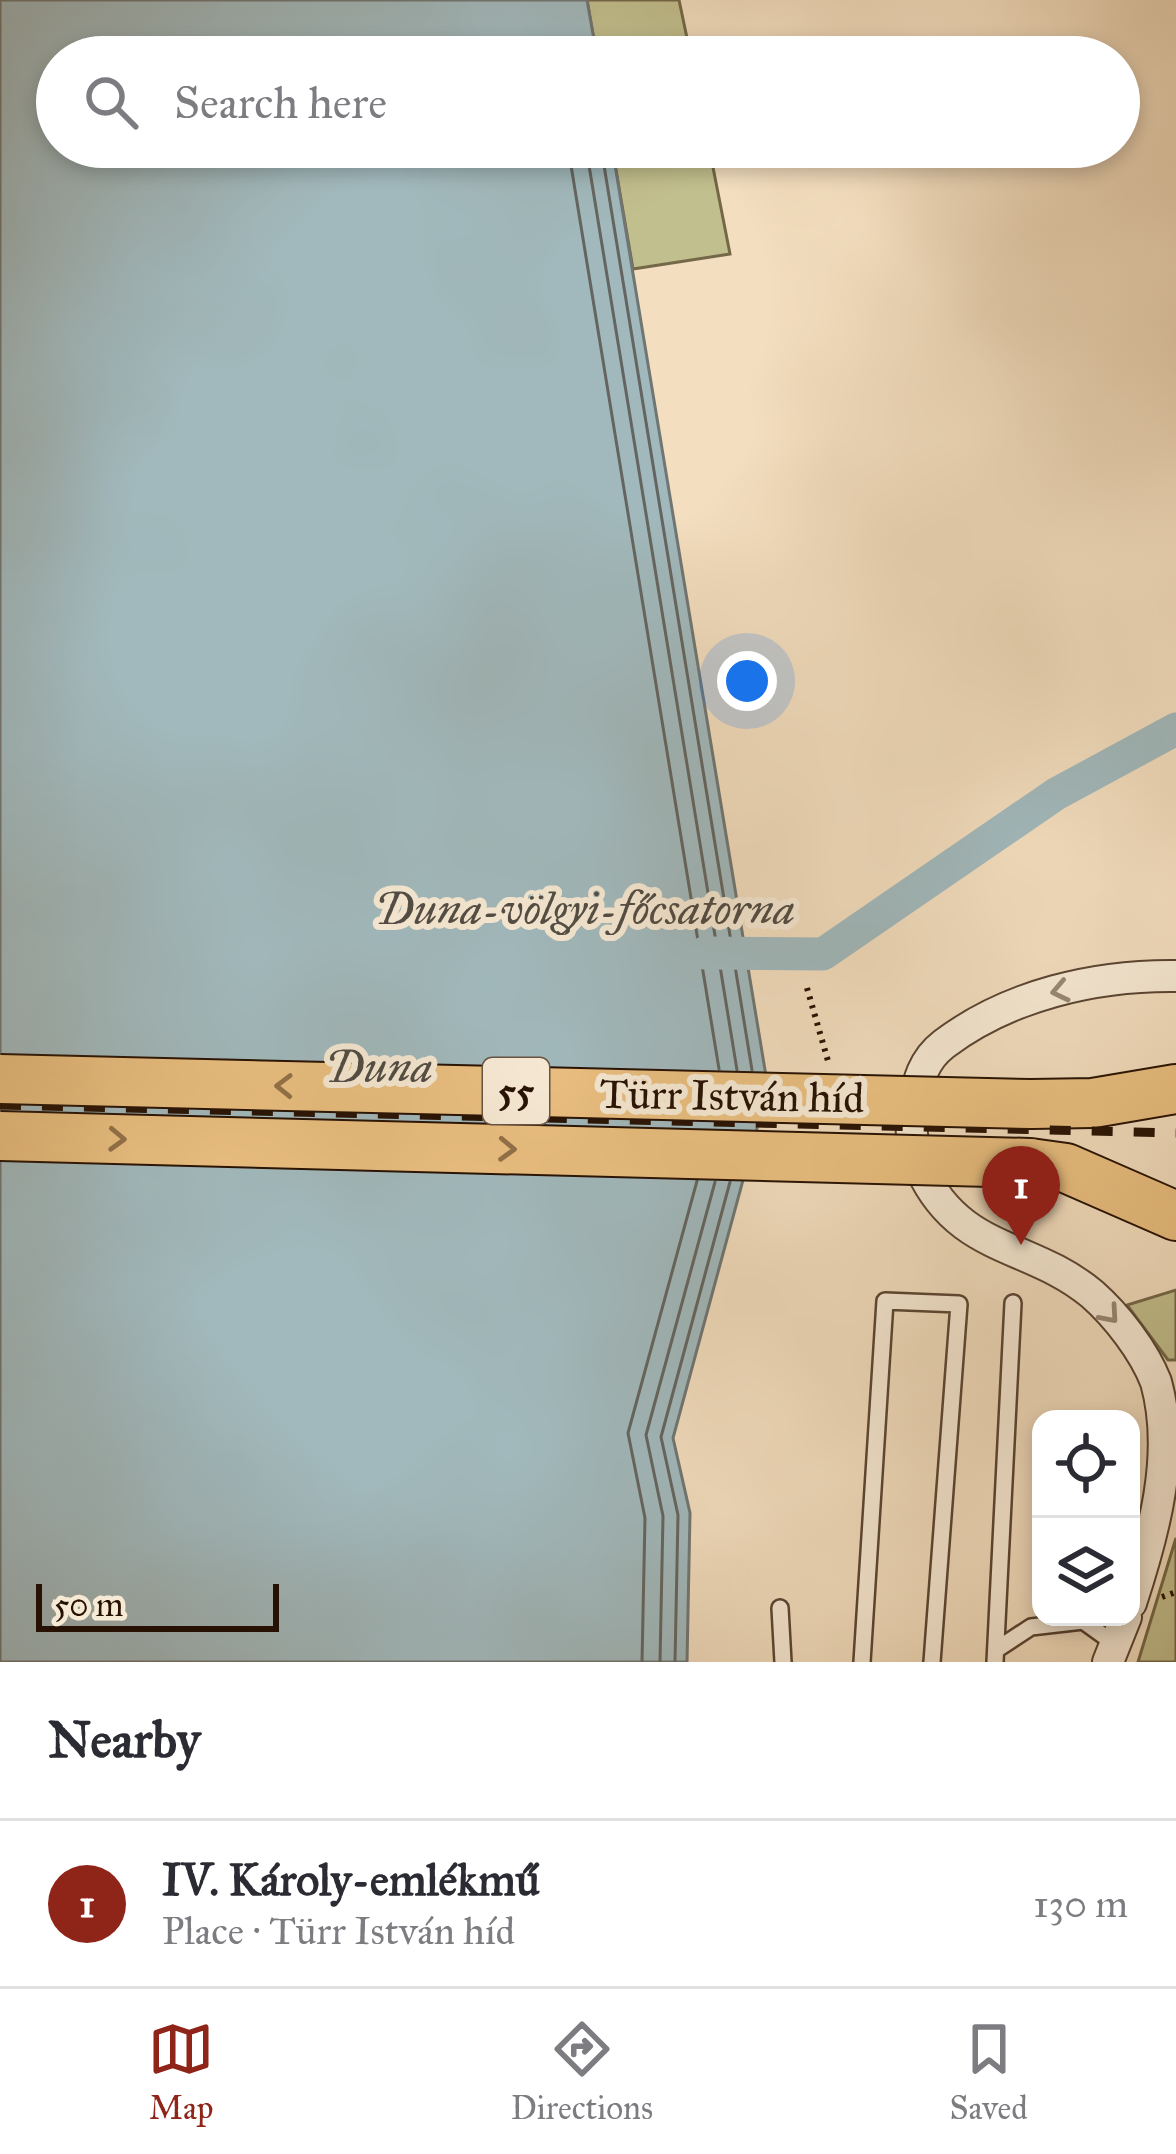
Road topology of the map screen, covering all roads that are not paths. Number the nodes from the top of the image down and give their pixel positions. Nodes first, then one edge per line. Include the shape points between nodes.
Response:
1 (1176, 976) edge
2 (0, 1079) edge
3 (1176, 1089) edge
4 (0, 1136) edge
5 (1176, 1216) edge
6 (1013, 1304) dead end
7 (1140, 1577) edge
8 (780, 1608) dead end
9 (1038, 1626) edge
10 (995, 1656) edge
11 (783, 1662) edge
12 (862, 1662) edge
13 (932, 1662) edge

1 -> 7 street via 1055,990 998,1011 937,1050 919,1074 911,1116 915,1155 944,1209 985,1240 1091,1294 1156,1379 1168,1474
3 -> 2 main road, Türr István híd / 55, bridge via 1031,1103
4 -> 5 main road, Türr István híd / 55, bridge via 1030,1163 1066,1168
6 - 10 lane
8 - 11 lane
9 - 10 lane
12 - 13 lane via 885,1301 959,1304

